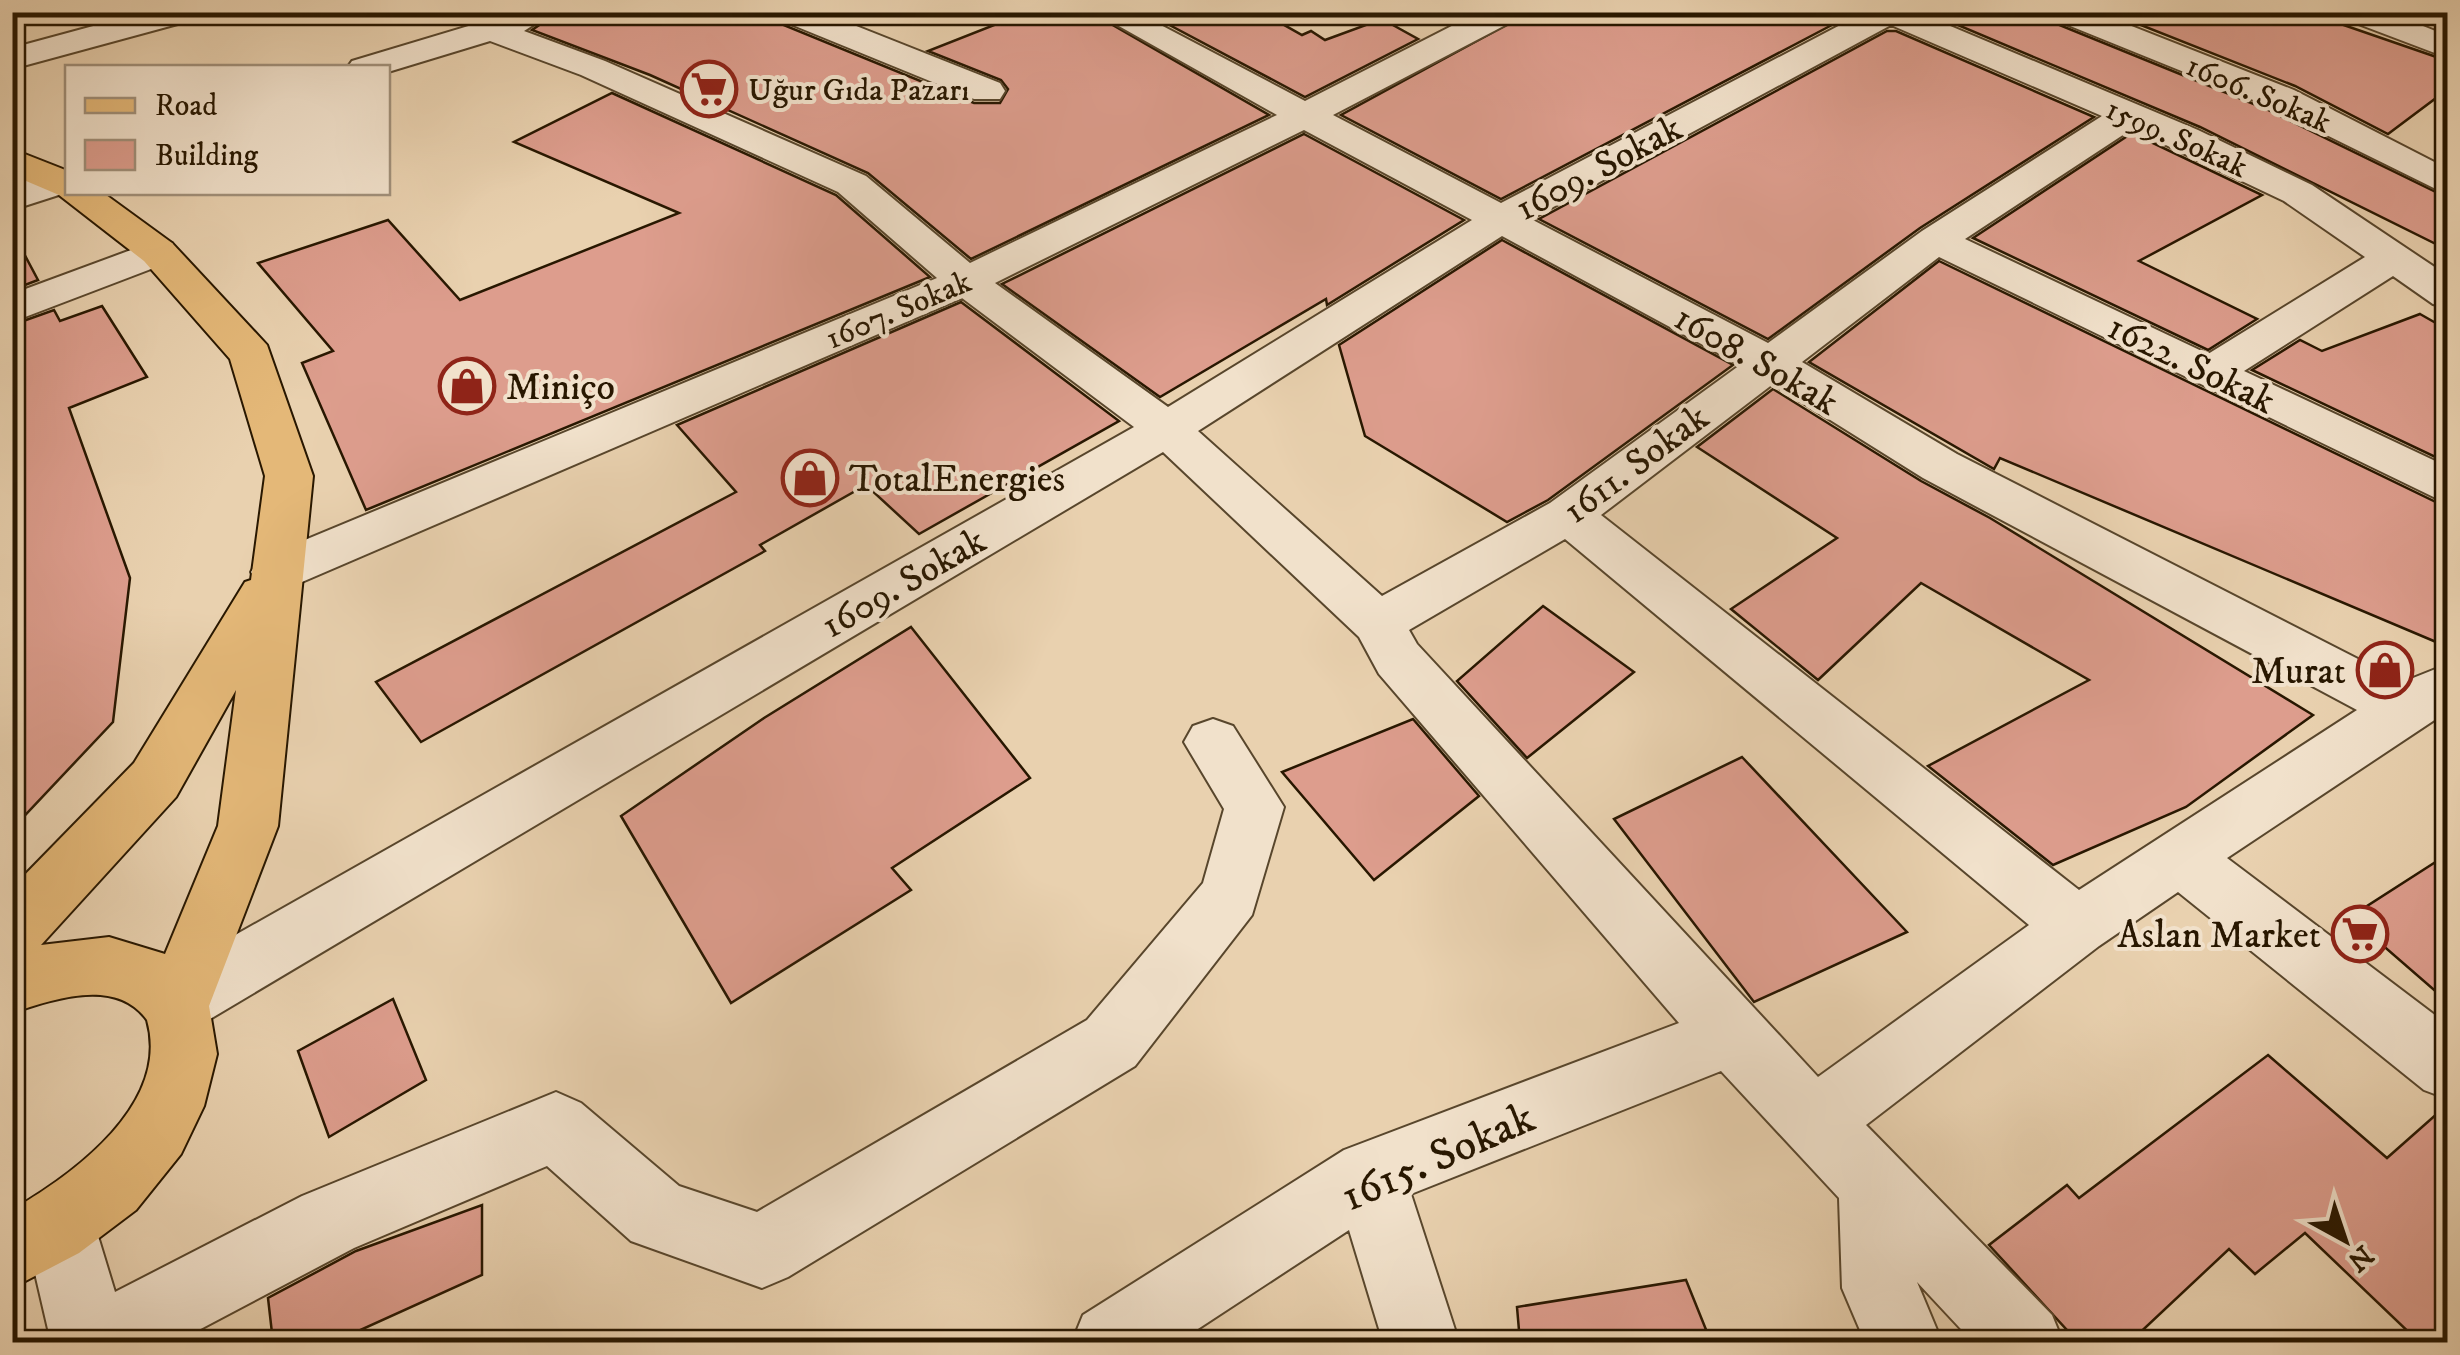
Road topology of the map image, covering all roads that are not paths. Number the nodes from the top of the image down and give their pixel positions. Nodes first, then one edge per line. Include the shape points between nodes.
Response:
1 (184, 12) edge
2 (550, 12) edge
3 (790, 12) edge
4 (1110, 12) edge
5 (1505, 12) edge
6 (1889, 12) edge
7 (2065, 12) edge
8 (2357, 12) edge
9 (491, 30) junction
10 (2448, 48) edge
11 (12, 59) edge
12 (374, 65) edge
13 (987, 92) dead end
14 (2128, 115) junction
15 (1306, 116) junction
16 (2448, 184) edge
17 (73, 195) edge
18 (1502, 218) junction
19 (1936, 240) junction
20 (158, 252) junction
21 (2391, 259) junction
22 (966, 281) junction
23 (2448, 294) edge
24 (12, 309) edge
25 (1768, 362) junction
26 (2212, 371) junction
27 (1167, 429) junction
28 (2448, 487) edge
29 (1568, 515) junction
30 (277, 572) junction
31 (1378, 624) junction
32 (2426, 696) edge
33 (1214, 742) dead end
34 (2181, 858) junction
35 (2078, 926) junction
36 (12, 932) edge
37 (12, 983) edge
38 (177, 1003) junction
39 (1732, 1035) junction
40 (2448, 1067) edge
41 (1814, 1122) junction
42 (1369, 1176) junction
43 (1874, 1184) junction
44 (37, 1238) edge
45 (89, 1342) edge
46 (98, 1342) edge
47 (1110, 1342) edge
48 (1421, 1342) edge
49 (1904, 1342) edge
50 (2025, 1342) edge

1 - 11 street
2 - 9 street
3 - 13 street
4 - 15 street, 1608. Sokak
5 - 15 street, 1607. Sokak
6 - 14 street, 1599. Sokak
6 - 18 street, 1609. Sokak
7 - 16 street, 1606. Sokak via 2281,98
8 - 10 street
9 - 12 street
9 - 22 street via 593,68 852,184
14 - 19 street, 1611. Sokak
14 - 21 street, 1599. Sokak via 2298,193
15 - 18 street, 1608. Sokak
15 - 22 street, 1607. Sokak
17 - 20 main road
18 - 25 street, 1608. Sokak
18 - 27 street, 1609. Sokak
19 - 25 street, 1611. Sokak
19 - 26 street, 1622. Sokak
20 - 24 street
20 - 30 main road via 251,355 288,476
21 - 23 street, 1599. Sokak
21 - 26 street
22 - 27 street
22 - 30 street, 1607. Sokak
25 - 29 street, 1611. Sokak
25 - 32 street, 1608. Sokak via 1940,466
26 - 28 street, 1622. Sokak
27 - 31 street
27 - 38 street, 1609. Sokak
29 - 31 street, 1611. Sokak
29 - 35 street
30 - 36 main road via 156,780
30 - 38 main road via 248,826
31 - 39 street via 1398,659
32 - 34 street
33 - 46 street via 1254,807 1230,896 1111,1043 762,1251 658,1215 556,1127 328,1222
34 - 35 street
34 - 40 street
35 - 41 street
37 - 38 main road via 61,968 110,966 151,978
38 - 44 main road via 187,1038 180,1084 156,1131 114,1182
39 - 41 street
39 - 42 street, 1615. Sokak
41 - 43 street
42 - 47 street, 1615. Sokak
42 - 48 street
43 - 49 street via 1880,1288
43 - 50 street
44 - 45 street

